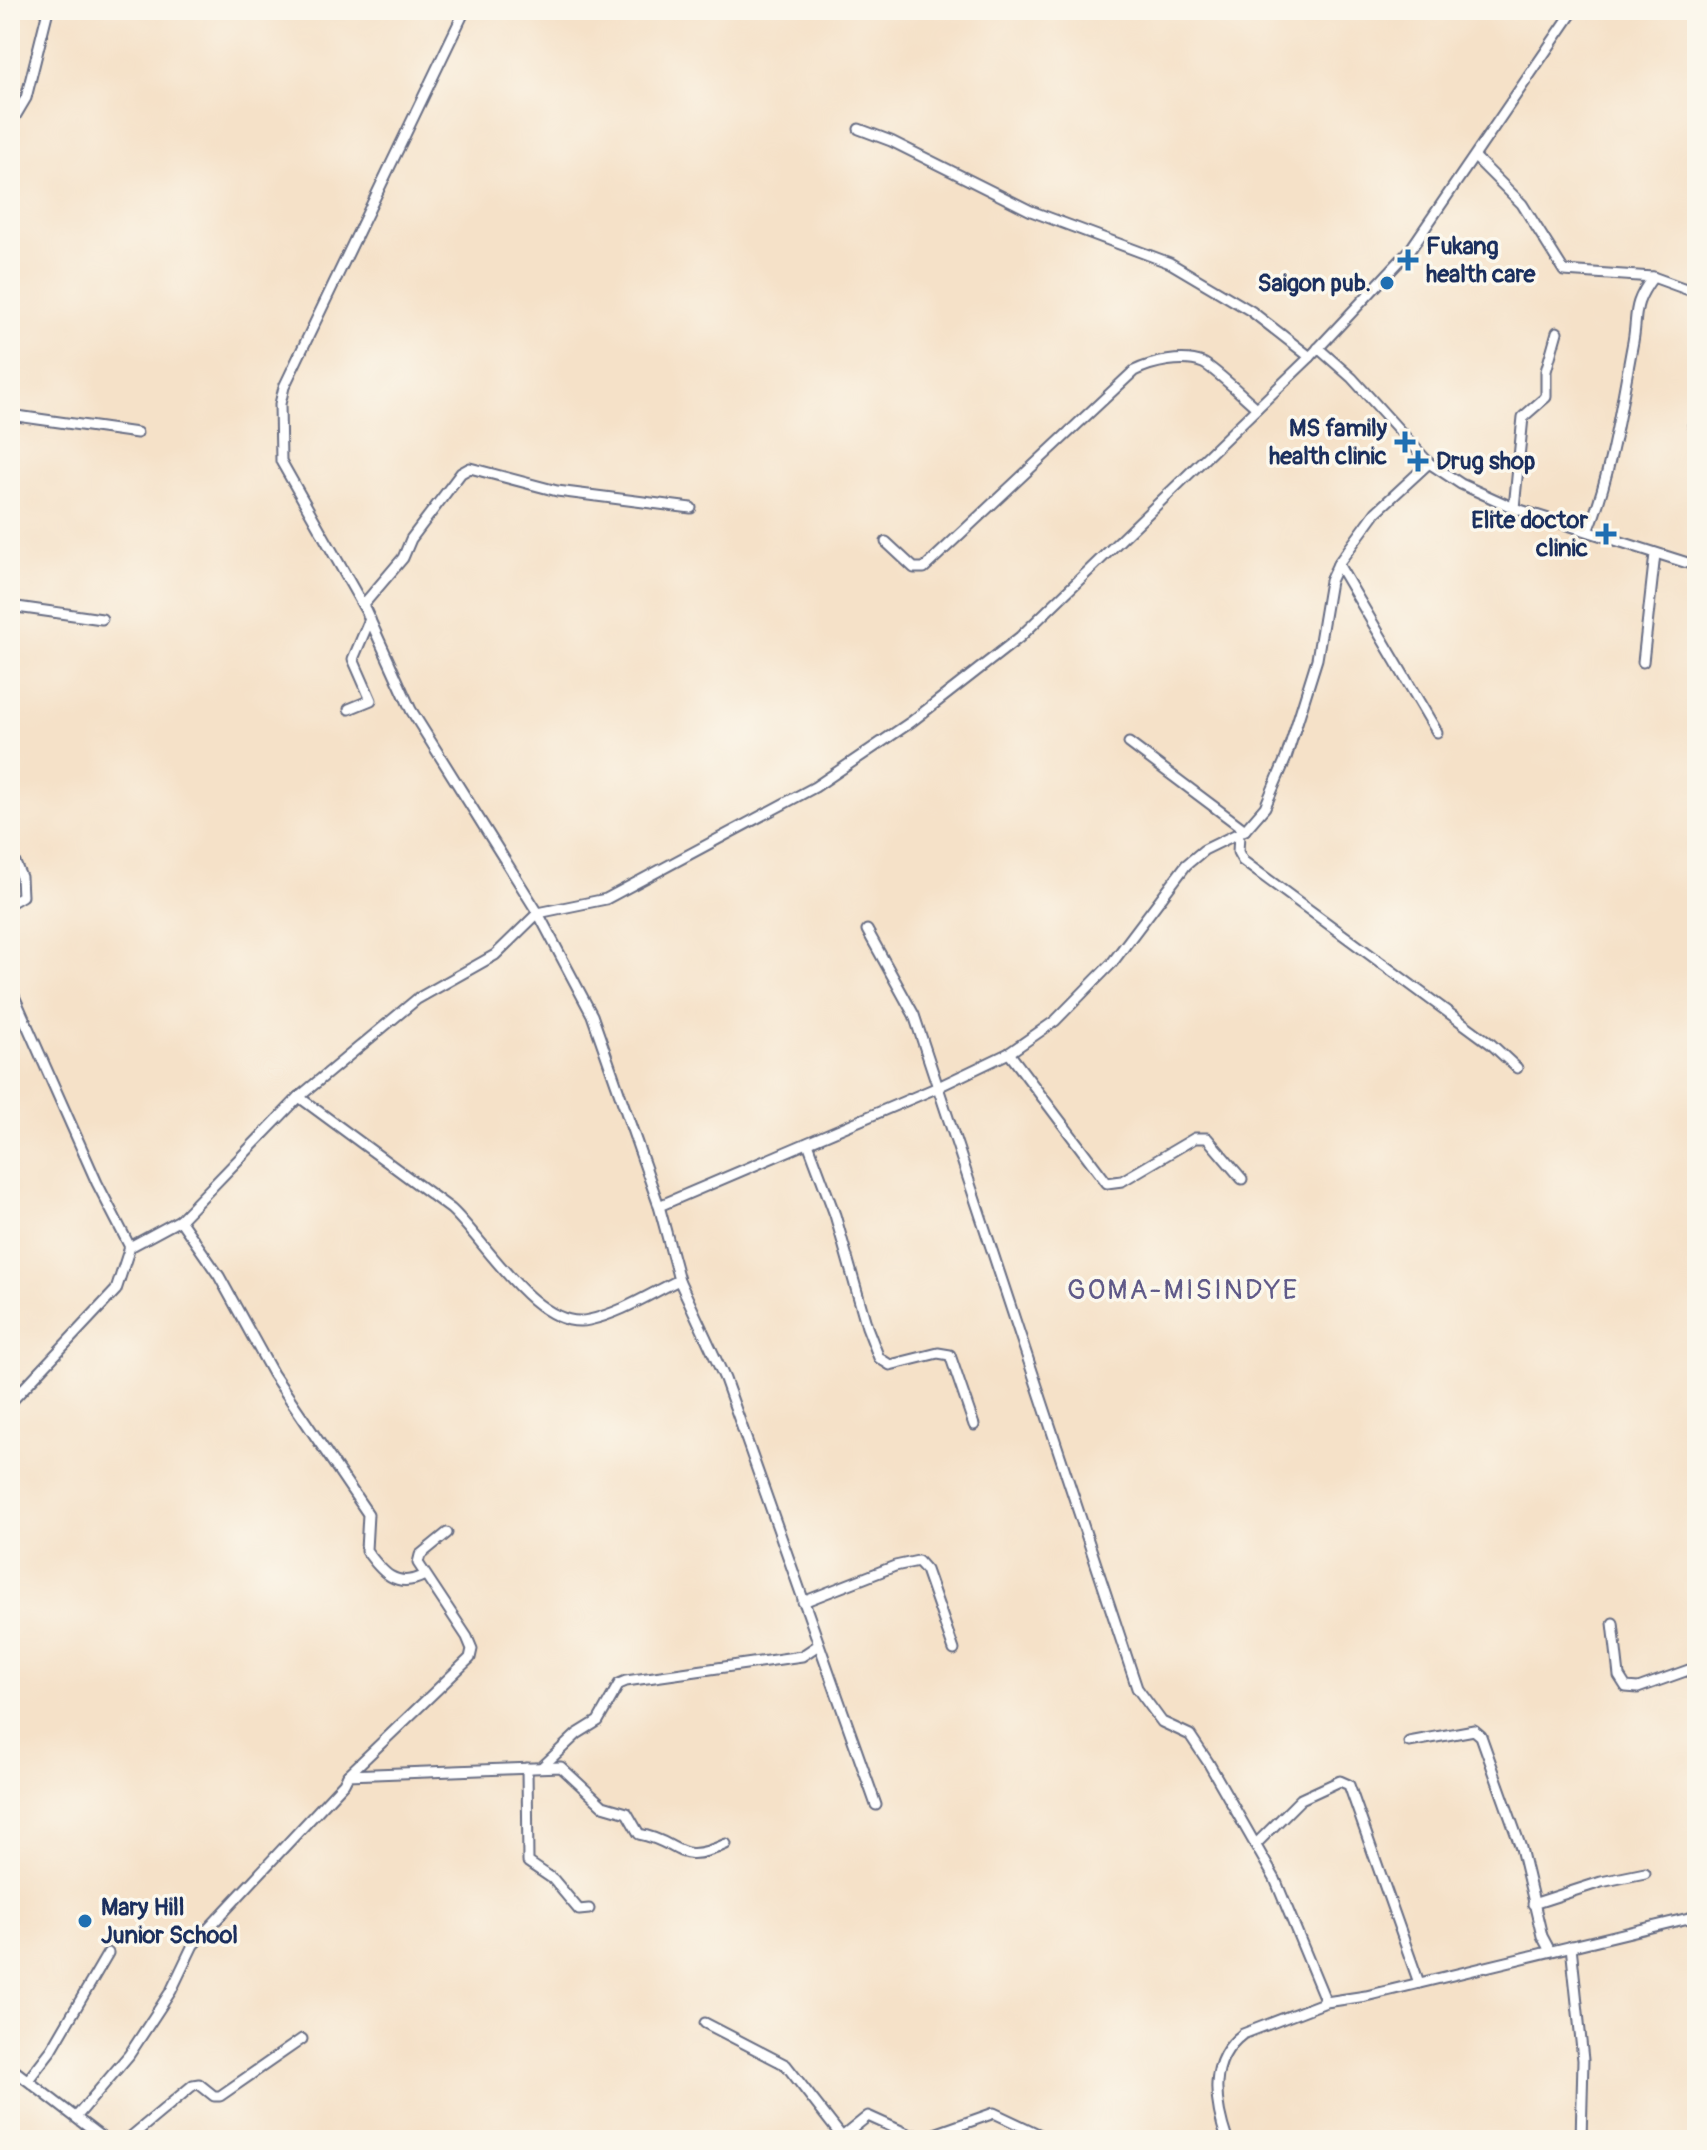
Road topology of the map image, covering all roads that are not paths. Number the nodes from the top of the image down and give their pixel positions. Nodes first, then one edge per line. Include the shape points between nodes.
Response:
1 (48, 10) edge
2 (465, 10) edge
3 (1574, 10) edge
4 (10, 125) edge
5 (859, 129) dead end
6 (1475, 157) junction
7 (1653, 277) junction
8 (1697, 293) edge
9 (1557, 332) dead end
10 (1318, 348) junction
11 (1310, 357) junction
12 (1257, 408) junction
13 (10, 415) edge
14 (137, 433) dead end
15 (1429, 463) junction
16 (691, 508) dead end
17 (1514, 508) junction
18 (1589, 529) junction
19 (886, 542) dead end
20 (1655, 554) junction
21 (1338, 564) junction
22 (1697, 566) edge
23 (363, 605) junction
24 (10, 606) edge
25 (102, 619) dead end
26 (370, 619) junction
27 (1643, 662) dead end
28 (349, 709) dead end
29 (1437, 732) dead end
30 (1129, 743) dead end
31 (1242, 832) junction
32 (10, 851) edge
33 (10, 903) edge
34 (538, 913) junction
35 (867, 930) dead end
36 (10, 987) edge
37 (1009, 1053) junction
38 (1517, 1068) dead end
39 (936, 1088) junction
40 (299, 1097) junction
41 (808, 1143) junction
42 (1242, 1179) dead end
43 (659, 1206) junction
44 (180, 1220) junction
45 (130, 1247) junction
46 (679, 1280) junction
47 (10, 1403) edge
48 (974, 1425) dead end
49 (447, 1533) dead end
50 (425, 1575) junction
51 (803, 1602) junction
52 (1613, 1623) dead end
53 (817, 1646) junction
54 (954, 1650) dead end
55 (1697, 1667) edge
56 (1409, 1742) dead end
57 (542, 1767) junction
58 (527, 1768) junction
59 (348, 1775) junction
60 (876, 1805) dead end
61 (726, 1844) dead end
62 (1256, 1844) junction
63 (1645, 1873) dead end
64 (1533, 1904) junction
65 (589, 1909) dead end
66 (1697, 1916) edge
67 (1571, 1946) junction
68 (1550, 1951) junction
69 (108, 1953) dead end
70 (1419, 1983) junction
71 (1326, 2002) junction
72 (705, 2023) dead end
73 (302, 2039) dead end
74 (10, 2067) edge
75 (28, 2080) junction
76 (77, 2116) junction
77 (105, 2140) edge
78 (127, 2140) edge
79 (1051, 2140) edge
80 (1227, 2140) edge
81 (1581, 2140) edge

1 - 4 street via 26,98
2 - 23 street via 281,396 281,461
3 - 6 street
5 - 11 street via 1031,211 1170,263 1251,311
6 - 7 street via 1522,204 1564,271
6 - 10 street via 1410,250
7 - 8 street
7 - 18 street via 1638,297 1607,475
9 - 17 street via 1546,371 1546,397 1523,417
10 - 11 street
10 - 15 street
11 - 12 street
12 - 19 street via 1204,363 1144,366 924,568 914,568
12 - 34 street via 1020,637 864,755 815,787 606,899
13 - 14 street
15 - 17 street
15 - 21 street via 1376,512
16 - 23 street via 583,495 465,469
17 - 18 street
18 - 20 street
20 - 22 street
20 - 27 street
21 - 29 street
21 - 31 street via 1328,590 1317,659 1286,758 1265,807
23 - 26 street
24 - 25 street
26 - 28 street via 353,659 371,700
26 - 34 street via 411,710
30 - 31 street
31 - 37 street via 1186,865 1112,963 1055,1021
31 - 38 street via 1238,852 1243,861
32 - 33 street via 23,889 22,896
34 - 40 street via 495,955 417,999
34 - 43 street via 592,1015
35 - 39 street via 914,1015
36 - 45 street
37 - 39 street
37 - 42 street via 1107,1183 1122,1181 1195,1138 1207,1138
39 - 41 street
39 - 62 street via 1137,1688 1162,1722 1190,1735
40 - 44 street
40 - 46 street via 451,1209 519,1288 556,1316 588,1320
41 - 43 street
41 - 48 street via 879,1358 890,1365 950,1355
43 - 46 street
44 - 45 street
44 - 50 street via 219,1276 273,1374 368,1514 366,1550 389,1578 408,1581
45 - 47 street via 116,1290
46 - 51 street via 725,1379
49 - 50 street via 420,1555
50 - 59 street via 467,1637 472,1654
51 - 53 street
51 - 54 street via 918,1561 926,1570
52 - 55 street via 1619,1676 1626,1687 1638,1688
53 - 57 street via 810,1654 790,1659 619,1684 598,1721
53 - 60 street
56 - 64 street via 1458,1731 1474,1730 1481,1736 1521,1848
57 - 58 street
57 - 61 street via 566,1770 603,1806 627,1813 639,1834 672,1849 696,1855
58 - 59 street
58 - 65 street via 528,1862 553,1879 579,1910
59 - 76 street via 193,1945 171,1991 129,2055
62 - 70 street via 1301,1799 1340,1781 1349,1785
62 - 71 street
63 - 64 street
64 - 68 street
66 - 67 street
67 - 68 street
67 - 81 street via 1583,2060
68 - 70 street
69 - 75 street
70 - 71 street
71 - 80 street via 1233,2041 1214,2093
72 - 79 street via 786,2065 842,2137 868,2116 910,2135 929,2136 994,2113
73 - 78 street via 220,2096 193,2085
74 - 75 street
75 - 76 street
76 - 77 street

